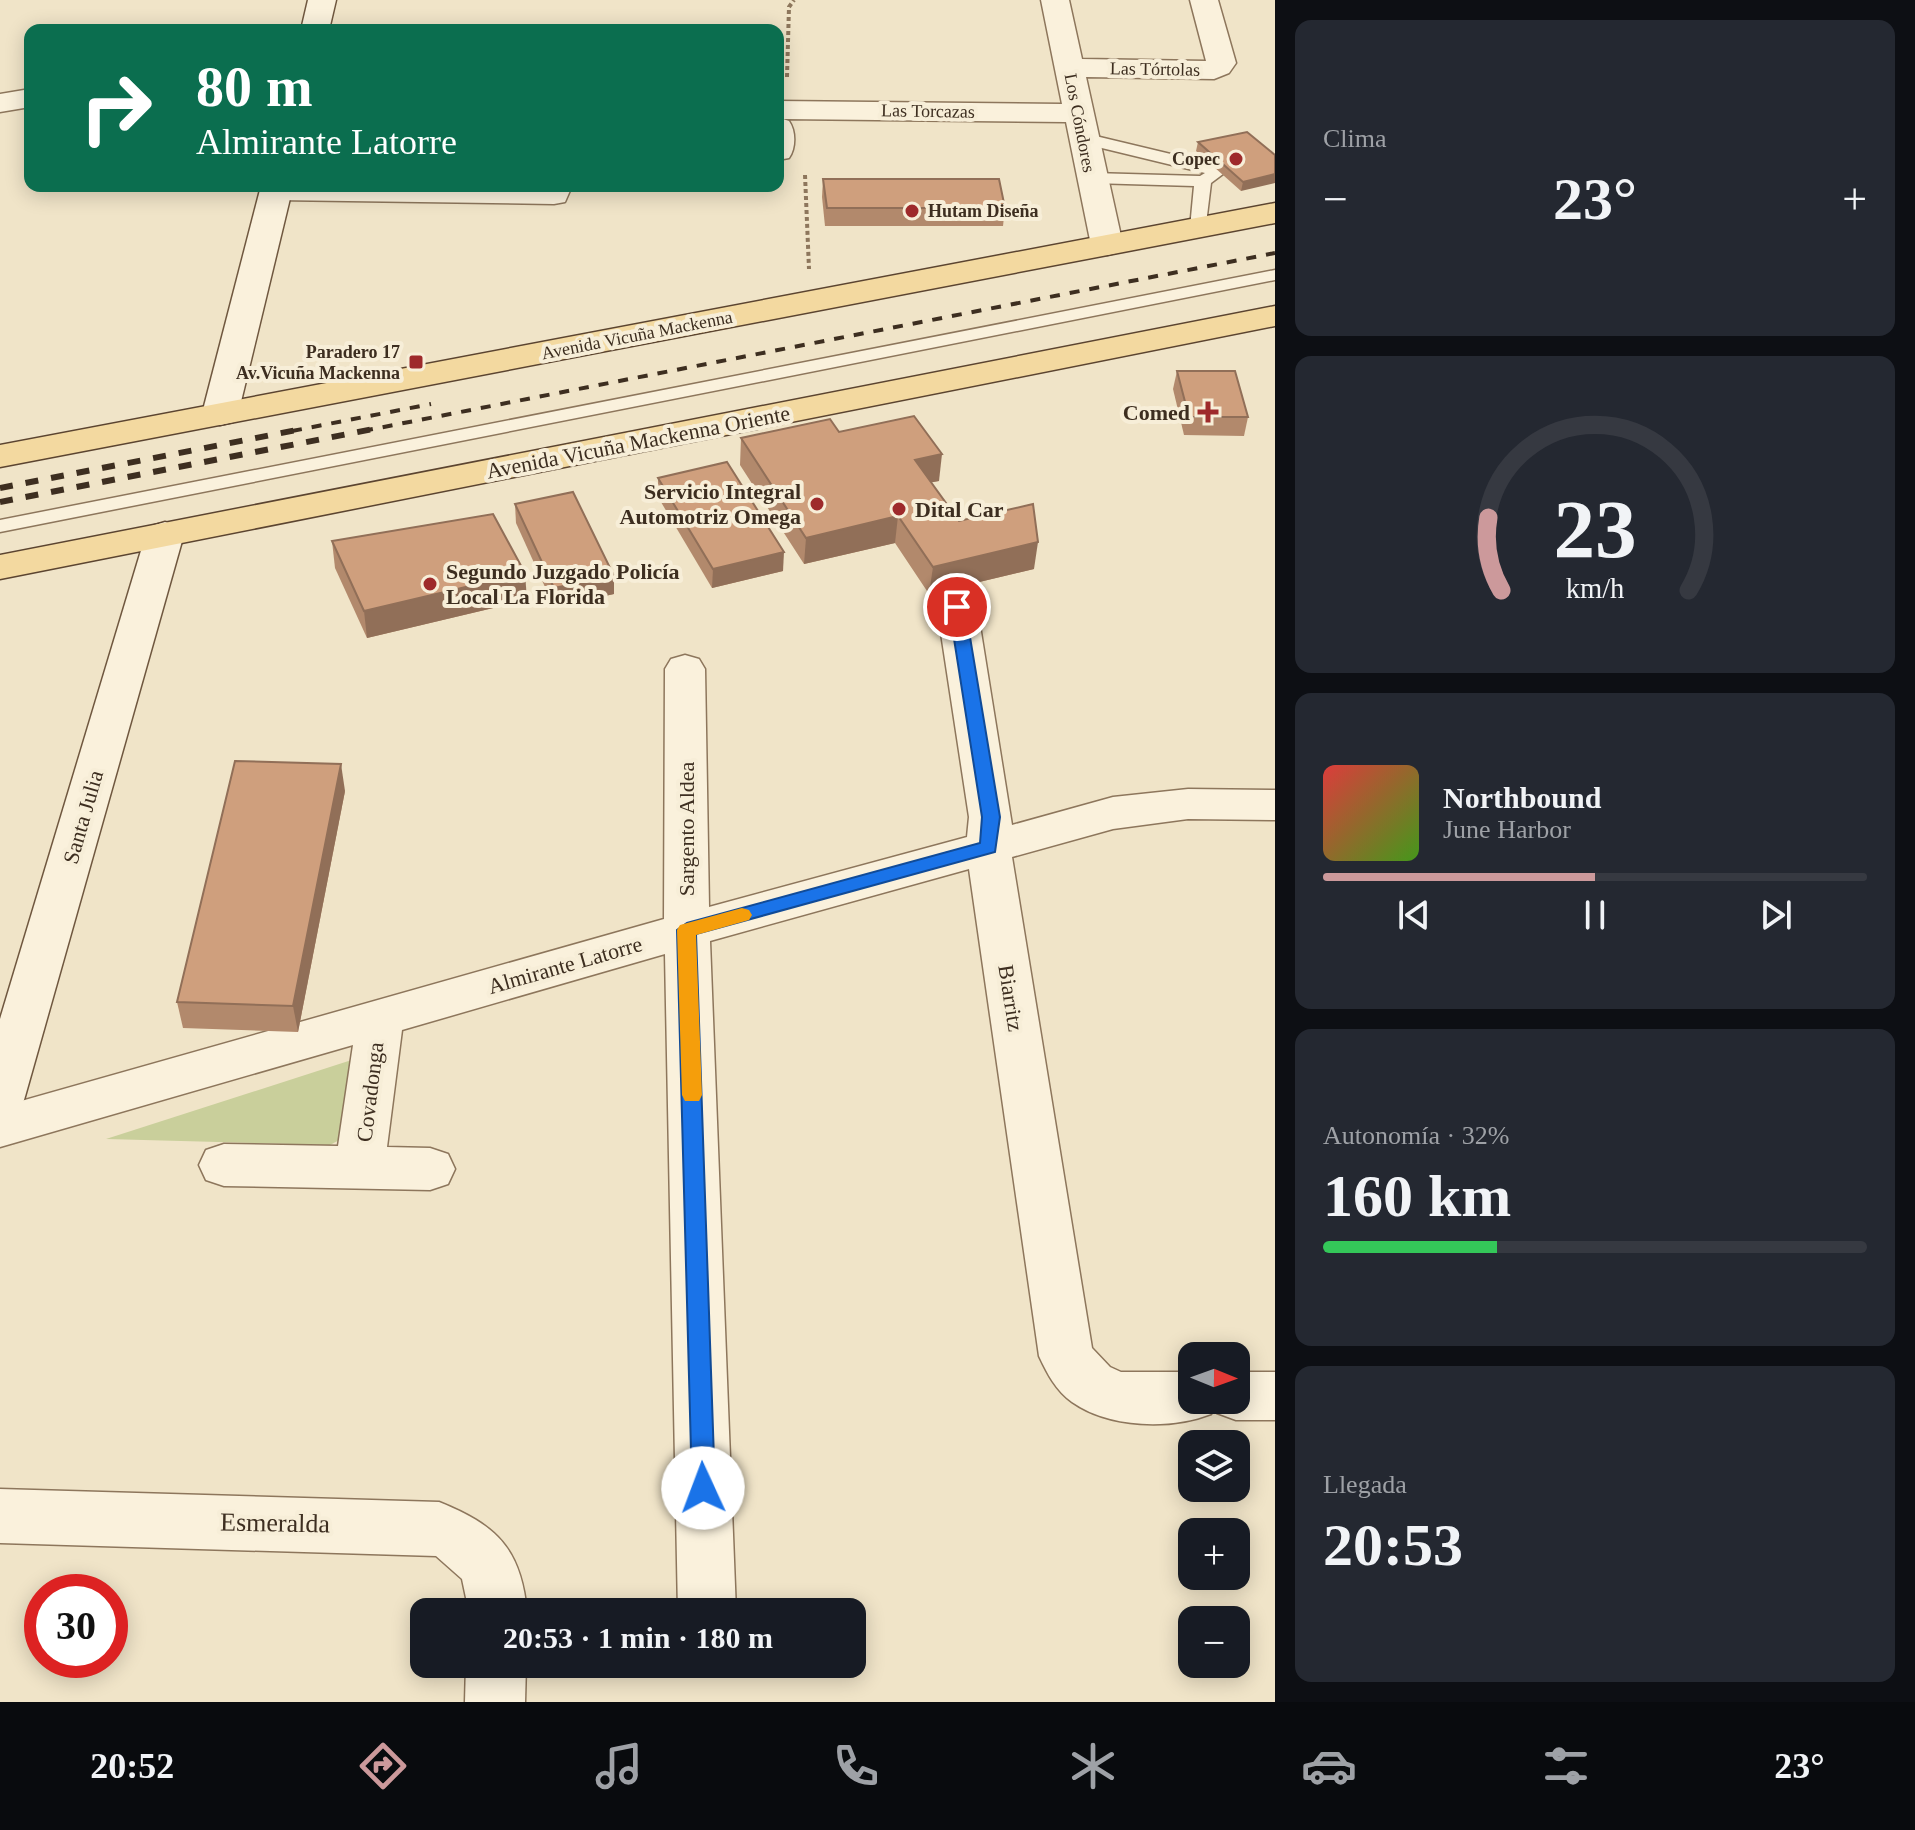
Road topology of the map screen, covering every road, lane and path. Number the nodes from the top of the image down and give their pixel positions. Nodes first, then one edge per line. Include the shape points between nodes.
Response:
1 (322, 0) edge
2 (794, 0) edge
3 (1055, 0) edge
4 (1204, 0) edge
5 (316, 24) edge
6 (1069, 68) junction
7 (784, 71) edge
8 (784, 96) edge
9 (24, 99) edge
10 (0, 103) edge
11 (1081, 125) junction
12 (784, 151) edge
13 (1092, 178) junction
14 (1203, 181) junction
15 (275, 192) edge
16 (435, 192) edge
17 (555, 192) edge
18 (1275, 213) edge
19 (1199, 228) junction
20 (1107, 245) junction
21 (1275, 275) edge
22 (807, 302) junction
23 (1275, 316) edge
24 (220, 414) junction
25 (0, 456) edge
26 (0, 526) edge
27 (165, 534) junction
28 (0, 567) edge
29 (957, 607) dead end
30 (685, 669) dead end
31 (1275, 805) edge
32 (988, 847) junction
33 (687, 930) junction
34 (380, 1017) junction
35 (0, 1100) edge
36 (0, 1127) edge
37 (224, 1165) dead end
38 (360, 1167) junction
39 (430, 1169) dead end
40 (1250, 1396) edge
41 (1275, 1396) edge
42 (1178, 1397) edge
43 (0, 1516) edge
44 (497, 1598) edge
45 (707, 1598) edge
46 (496, 1678) edge
47 (495, 1702) edge

1 - 5 street
2 - 7 path
3 - 6 street, Los Cóndores
4 - 6 street, Las Tórtolas via 1219,67
6 - 11 street, Los Cóndores
8 - 11 street, Las Torcazas
9 - 10 street
11 - 13 street, Los Cóndores
11 - 14 lane via 1219,171
12 - 22 path via 804,152
13 - 14 lane
13 - 20 street, Los Cóndores
14 - 19 lane
15 - 24 street
16 - 17 street
18 - 19 main road, Avenida Vicuña Mackenna
19 - 20 main road, Avenida Vicuña Mackenna
20 - 22 main road, Avenida Vicuña Mackenna
21 - 26 lane
22 - 24 main road, Avenida Vicuña Mackenna
23 - 27 main road, Avenida Vicuña Mackenna Oriente
24 - 25 main road, Avenida Vicuña Mackenna
27 - 28 main road, Avenida Vicuña Mackenna Oriente
27 - 35 street, Santa Julia
29 - 32 street, Biarritz via 991,817
30 - 33 street, Sargento Aldea
31 - 32 street, Almirante Latorre via 1149,807
32 - 33 street, Almirante Latorre
32 - 42 street, Biarritz via 1065,1348 1085,1382 1115,1396
33 - 34 street, Almirante Latorre
33 - 45 street, Sargento Aldea
34 - 36 street, Almirante Latorre
34 - 38 street, Covadonga
37 - 38 street, Covadonga
38 - 39 street, Covadonga
40 - 41 street
43 - 44 street, Esmeralda via 439,1529 458,1535 490,1567
46 - 47 street

